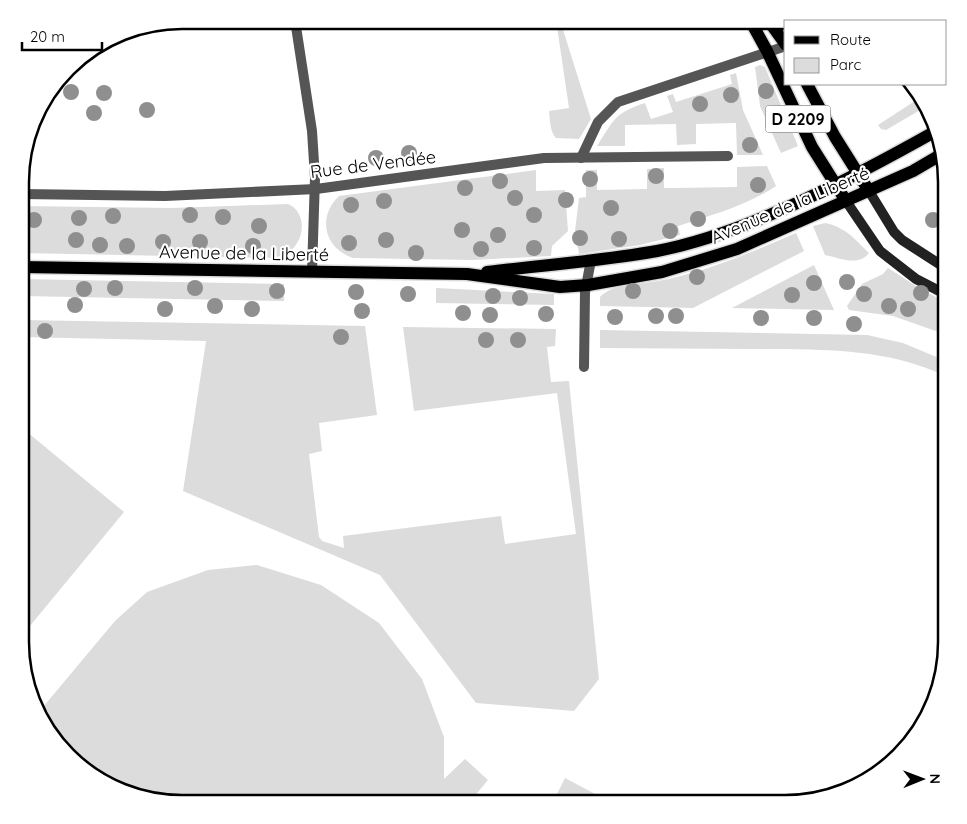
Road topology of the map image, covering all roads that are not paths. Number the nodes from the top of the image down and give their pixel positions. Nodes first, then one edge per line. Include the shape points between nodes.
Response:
1 (296, 29) edge
2 (755, 29) edge
3 (774, 29) edge
4 (784, 42) edge
5 (784, 46) edge
6 (767, 51) junction
7 (807, 85) edge
8 (930, 134) edge
9 (728, 156) dead end
10 (581, 158) junction
11 (936, 158) edge
12 (857, 173) junction
13 (835, 184) junction
14 (316, 188) junction
15 (869, 191) junction
16 (29, 194) edge
17 (846, 201) junction
18 (591, 260) junction
19 (938, 263) edge
20 (29, 267) edge
21 (312, 271) junction
22 (467, 274) junction
23 (588, 285) junction
24 (938, 290) edge
25 (584, 367) dead end

1 - 14 street via 312,131
2 - 6 main road, D 2209
3 - 4 main road
5 - 6 street
6 - 10 street via 618,102 598,122
6 - 13 main road, D 2209 via 812,147
7 - 12 main road, D 2209
8 - 12 main road, Avenue de la Liberté
9 - 10 street, Rue de Vendée
10 - 14 street, Rue de Vendée via 535,159
11 - 15 main road, Avenue de la Liberté
12 - 13 main road, Avenue de la Liberté
12 - 15 main road, D 2209
13 - 17 main road, D 2209
13 - 18 main road, Avenue de la Liberté via 730,230 658,251
14 - 16 street, Rue de Vendée via 165,196
14 - 21 street
15 - 17 main road, Avenue de la Liberté
15 - 19 main road, D 2209 via 894,232
17 - 23 main road, Avenue de la Liberté via 738,249 662,272
17 - 24 main road, D 2209 via 880,251 916,279
18 - 22 main road, Avenue de la Liberté
18 - 23 street
20 - 21 main road, Avenue de la Liberté
21 - 22 main road, Avenue de la Liberté
22 - 23 main road, Avenue de la Liberté via 560,287
23 - 25 street

